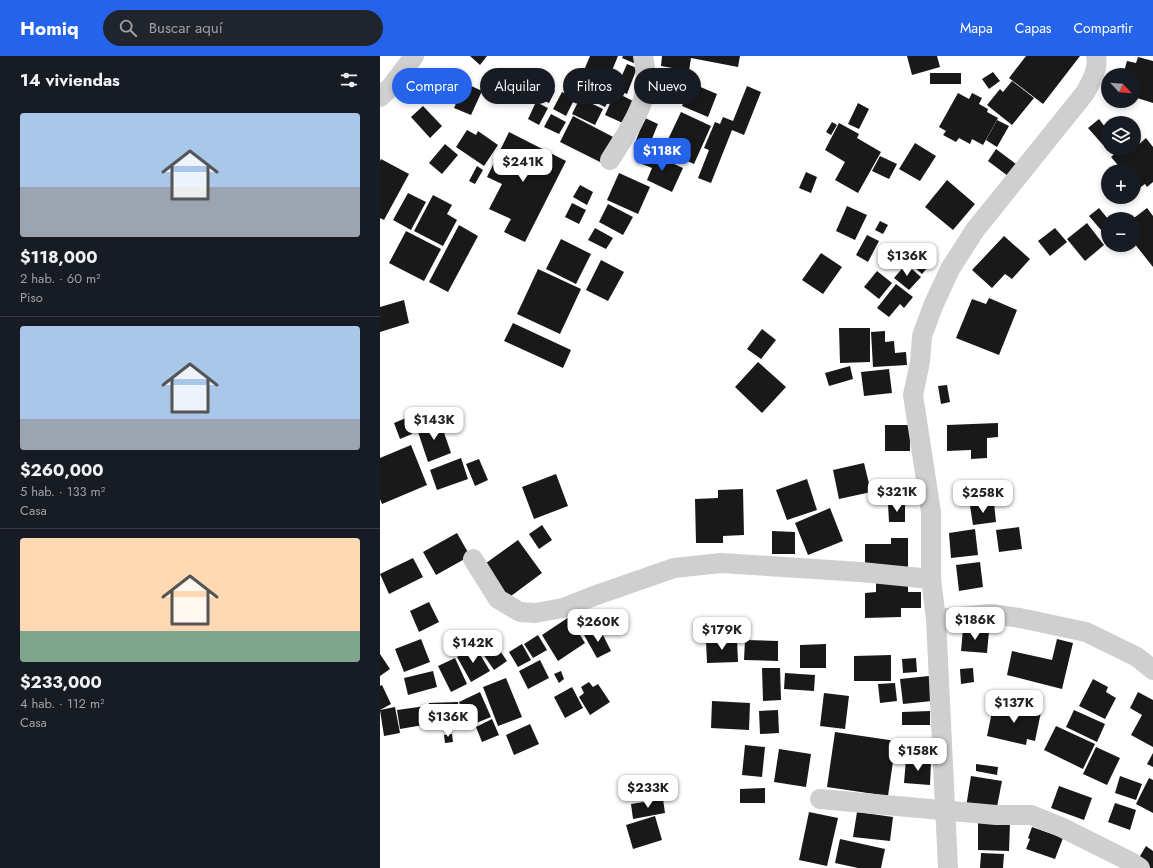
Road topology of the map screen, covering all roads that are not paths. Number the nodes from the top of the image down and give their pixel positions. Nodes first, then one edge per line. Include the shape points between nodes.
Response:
1 (414, 56) edge
2 (643, 56) edge
3 (1096, 56) edge
4 (380, 97) edge
5 (610, 160) dead end
6 (473, 559) dead end
7 (931, 579) junction
8 (936, 619) junction
9 (1153, 670) edge
10 (820, 798) dead end
11 (945, 810) junction
12 (948, 868) edge
13 (1140, 868) edge

1 - 4 street via 391,87
2 - 5 street via 646,85 642,102
3 - 7 street via 1094,74 1085,93 976,230 950,269 922,336 913,395 931,512
6 - 7 street via 498,599 520,612 535,613 563,608 674,568 721,563
7 - 8 street
8 - 9 street via 991,614 1086,632 1137,657
8 - 11 street
10 - 11 street
11 - 12 street
11 - 13 street via 996,815 1031,815 1061,827

